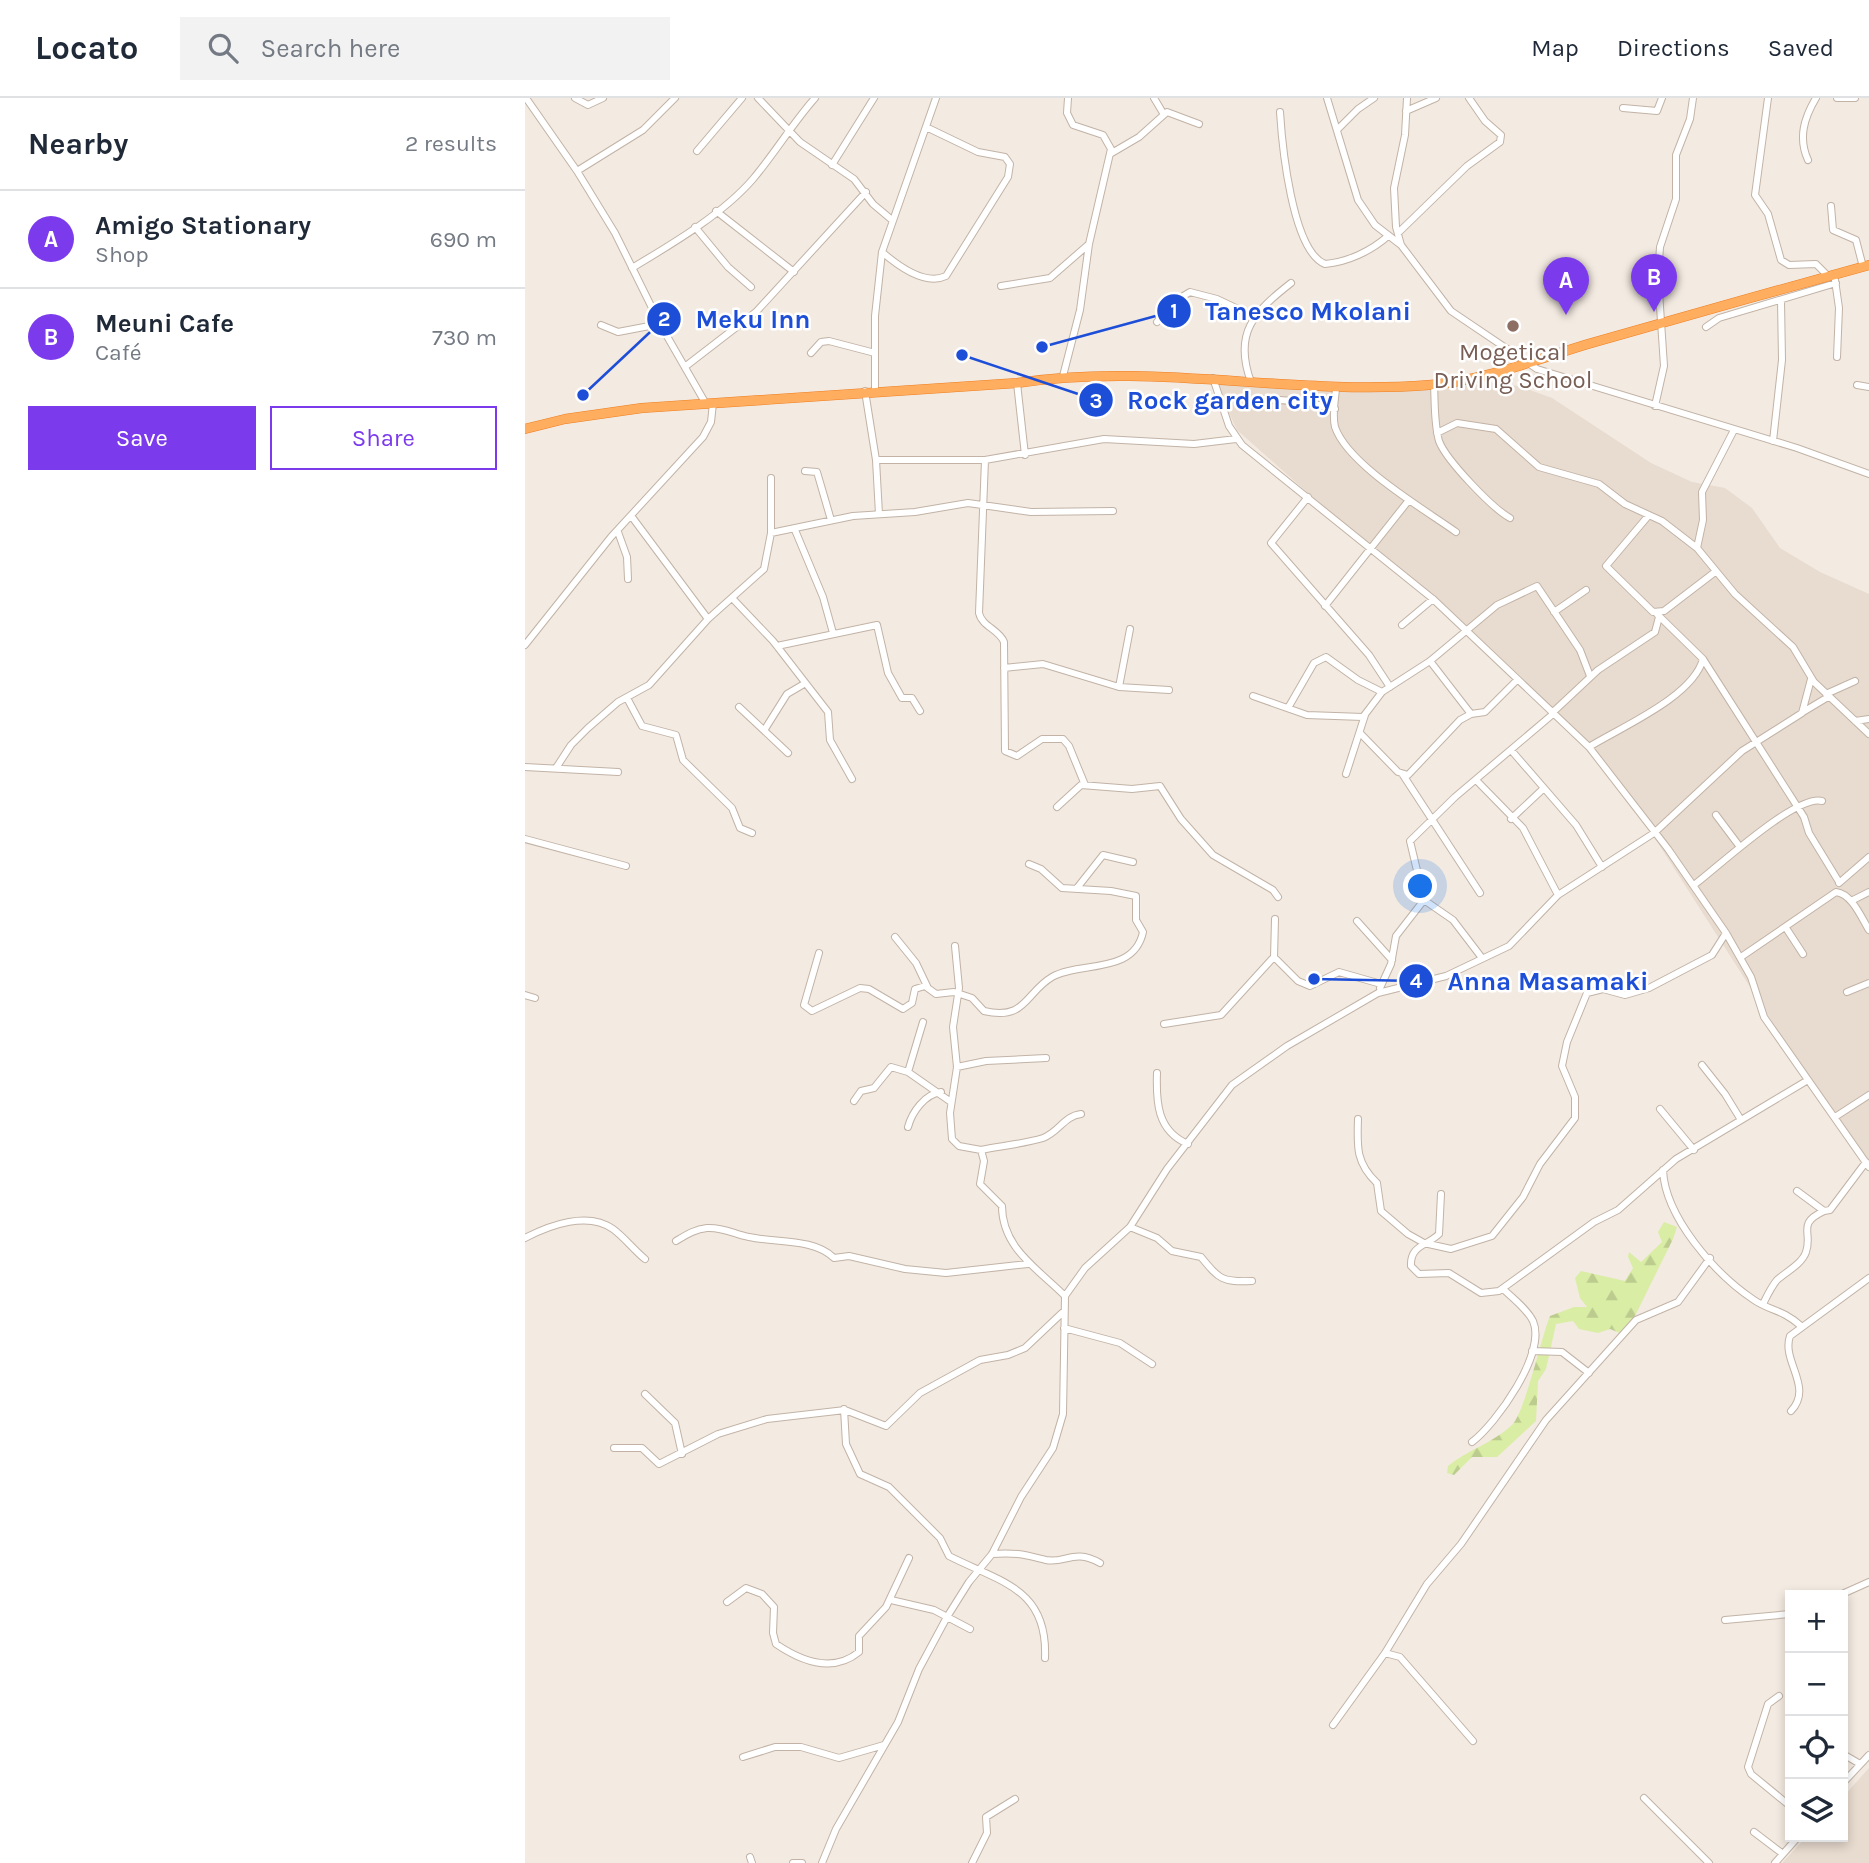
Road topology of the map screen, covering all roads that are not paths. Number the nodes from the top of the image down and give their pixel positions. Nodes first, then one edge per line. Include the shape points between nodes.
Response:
1 (526, 98) edge
2 (575, 98) edge
3 (603, 98) edge
4 (675, 98) edge
5 (742, 98) edge
6 (758, 98) edge
7 (815, 98) edge
8 (874, 98) edge
9 (936, 98) edge
10 (1068, 98) edge
11 (1154, 98) edge
12 (1327, 98) edge
13 (1374, 98) edge
14 (1407, 98) edge
15 (1436, 98) edge
16 (1469, 98) edge
17 (1663, 98) edge
18 (1693, 98) edge
19 (1768, 98) edge
20 (1816, 98) edge
21 (1837, 98) edge
22 (1855, 98) edge
23 (1623, 108) dead end
24 (1406, 111) junction
25 (1280, 112) dead end
26 (1163, 113) junction
27 (1199, 124) dead end
28 (926, 127) junction
29 (787, 130) junction
30 (1337, 130) junction
31 (697, 151) dead end
32 (1110, 154) junction
33 (1808, 160) dead end
34 (832, 165) junction
35 (577, 171) junction
36 (866, 192) junction
37 (1831, 206) dead end
38 (716, 211) junction
39 (892, 220) junction
40 (695, 227) junction
41 (1398, 233) junction
42 (1388, 236) junction
43 (1089, 244) junction
44 (1401, 245) junction
45 (882, 252) junction
46 (1866, 266) edge
47 (632, 268) junction
48 (795, 272) junction
49 (1833, 278) junction
50 (1291, 283) dead end
51 (1001, 286) dead end
52 (751, 287) dead end
53 (1781, 301) junction
54 (1255, 317) junction
55 (1157, 322) dead end
56 (1663, 323) junction
57 (660, 324) junction
58 (601, 325) dead end
59 (1706, 327) dead end
60 (811, 353) dead end
61 (875, 353) junction
62 (1837, 357) dead end
63 (1528, 362) junction
64 (686, 366) junction
65 (1063, 376) junction
66 (1213, 378) junction
67 (1251, 382) junction
68 (1017, 383) junction
69 (1434, 385) junction
70 (1857, 385) dead end
71 (1869, 387) edge
72 (1336, 389) junction
73 (870, 391) junction
74 (1265, 400) dead end
75 (710, 403) junction
76 (1655, 407) junction
77 (1335, 409) junction
78 (525, 429) edge
79 (1734, 430) junction
80 (1437, 433) junction
81 (1237, 439) junction
82 (1773, 441) junction
83 (1025, 455) junction
84 (876, 460) junction
85 (985, 460) junction
86 (805, 471) dead end
87 (1869, 474) edge
88 (771, 478) dead end
89 (1308, 498) junction
90 (1409, 500) junction
91 (985, 504) junction
92 (1113, 510) dead end
93 (879, 514) junction
94 (1649, 515) junction
95 (632, 517) junction
96 (1510, 519) dead end
97 (831, 520) junction
98 (795, 530) junction
99 (618, 532) junction
100 (1456, 532) dead end
101 (771, 533) junction
102 (1373, 548) junction
103 (1697, 548) junction
104 (1715, 572) junction
105 (628, 579) dead end
106 (1586, 590) dead end
107 (733, 598) junction
108 (1433, 599) junction
109 (1325, 606) junction
110 (1554, 612) junction
111 (1658, 615) junction
112 (708, 619) junction
113 (1402, 625) dead end
114 (1130, 629) dead end
115 (1467, 631) junction
116 (833, 634) junction
117 (525, 645) edge
118 (777, 646) junction
119 (1703, 659) junction
120 (1430, 661) junction
121 (1004, 668) junction
122 (1590, 676) junction
123 (1811, 679) junction
124 (1517, 680) junction
125 (1855, 681) dead end
126 (804, 684) junction
127 (1119, 687) junction
128 (1390, 687) junction
129 (1169, 690) dead end
130 (1382, 692) junction
131 (1253, 696) dead end
132 (1827, 696) junction
133 (627, 698) junction
134 (739, 707) dead end
135 (1289, 708) junction
136 (920, 711) dead end
137 (1553, 713) junction
138 (1802, 713) junction
139 (1471, 714) junction
140 (1365, 715) junction
141 (1869, 719) edge
142 (1855, 722) junction
143 (765, 729) junction
144 (1360, 733) junction
145 (1869, 734) edge
146 (1756, 741) junction
147 (1589, 747) junction
148 (1511, 750) junction
149 (788, 753) dead end
150 (525, 767) edge
151 (556, 768) junction
152 (618, 772) dead end
153 (1346, 774) dead end
154 (1403, 775) junction
155 (852, 779) dead end
156 (1476, 780) junction
157 (1085, 785) junction
158 (1544, 788) junction
159 (1822, 801) dead end
160 (1057, 807) dead end
161 (1797, 807) junction
162 (1716, 816) dead end
163 (1431, 819) junction
164 (1511, 819) junction
165 (752, 833) dead end
166 (1654, 833) junction
167 (525, 839) edge
168 (1739, 847) junction
169 (1867, 859) edge
170 (1133, 862) dead end
171 (1029, 864) dead end
172 (626, 866) dead end
173 (1602, 867) junction
174 (1869, 868) edge
175 (1839, 882) junction
176 (1694, 885) junction
177 (1077, 888) junction
178 (1836, 892) junction
179 (1869, 892) edge
180 (1481, 893) dead end
181 (1558, 895) junction
182 (1277, 897) dead end
183 (1424, 900) junction
184 (1851, 901) junction
185 (1275, 919) dead end
186 (1357, 921) dead end
187 (1786, 928) junction
188 (1869, 930) edge
189 (1726, 933) junction
190 (895, 937) dead end
191 (954, 946) dead end
192 (819, 953) dead end
193 (1803, 954) dead end
194 (1741, 957) junction
195 (1274, 958) junction
196 (1482, 958) junction
197 (1392, 960) junction
198 (1869, 983) edge
199 (1381, 984) junction
200 (927, 986) junction
201 (1847, 992) dead end
202 (959, 993) junction
203 (1378, 993) junction
204 (525, 995) edge
205 (535, 998) dead end
206 (923, 1022) dead end
207 (1164, 1024) dead end
208 (1046, 1058) dead end
209 (1702, 1065) dead end
210 (957, 1067) junction
211 (908, 1072) junction
212 (1157, 1073) dead end
213 (1808, 1080) junction
214 (941, 1092) junction
215 (1869, 1095) edge
216 (853, 1101) dead end
217 (951, 1102) junction
218 (1660, 1108) dead end
219 (1081, 1114) dead end
220 (1835, 1117) junction
221 (1358, 1119) dead end
222 (1741, 1120) junction
223 (908, 1127) dead end
224 (1188, 1144) junction
225 (981, 1150) junction
226 (1694, 1150) junction
227 (1867, 1165) edge
228 (1663, 1170) junction
229 (1797, 1191) dead end
230 (1441, 1194) dead end
231 (1824, 1211) junction
232 (1130, 1227) junction
233 (525, 1238) edge
234 (676, 1241) dead end
235 (1424, 1243) junction
236 (1710, 1258) junction
237 (645, 1259) dead end
238 (1028, 1264) junction
239 (1869, 1278) edge
240 (1252, 1281) dead end
241 (1503, 1289) junction
242 (1065, 1296) junction
243 (1763, 1304) junction
244 (1062, 1313) junction
245 (1801, 1326) junction
246 (1064, 1328) junction
247 (1532, 1351) junction
248 (1151, 1364) dead end
249 (1589, 1373) junction
250 (645, 1394) dead end
251 (844, 1409) junction
252 (1791, 1411) dead end
253 (1472, 1442) dead end
254 (614, 1448) dead end
255 (682, 1454) junction
256 (992, 1554) junction
257 (909, 1558) dead end
258 (1100, 1563) dead end
259 (981, 1568) junction
260 (1869, 1581) edge
261 (1848, 1591) edge
262 (891, 1600) junction
263 (727, 1602) dead end
264 (1785, 1614) edge
265 (947, 1617) junction
266 (1725, 1620) dead end
267 (970, 1629) dead end
268 (1385, 1653) junction
269 (1045, 1658) dead end
270 (1779, 1696) dead end
271 (1333, 1726) dead end
272 (1473, 1741) dead end
273 (884, 1745) junction
274 (1869, 1755) edge
275 (743, 1757) dead end
276 (1848, 1757) edge
277 (1860, 1764) junction
278 (1847, 1779) edge
279 (1644, 1798) dead end
280 (1015, 1799) dead end
281 (1785, 1802) edge
282 (1754, 1832) dead end
283 (1794, 1842) edge
284 (1783, 1854) junction
285 (793, 1863) edge
286 (802, 1863) edge
287 (822, 1863) edge
288 (972, 1863) edge
289 (1709, 1863) edge
290 (1775, 1863) edge

1 - 35 street
2 - 3 street via 588,105
4 - 35 street via 643,130
5 - 31 street
6 - 29 street
7 - 29 street
8 - 34 street
9 - 28 street
10 - 32 street via 1067,113 1073,125 1106,137
11 - 26 street
12 - 30 street
13 - 30 street
14 - 24 street
15 - 24 street
16 - 41 street via 1501,135 1500,142 1467,166
17 - 23 street via 1657,111
18 - 56 street via 1676,155 1677,199 1660,247
19 - 49 street via 1755,194 1768,214 1781,260 1789,265 1817,264
20 - 33 street via 1802,138
21 - 22 street
24 - 41 street via 1394,188
25 - 42 street via 1292,207 1316,258 1325,264 1356,256
26 - 27 street via 1176,113
26 - 32 street via 1139,137
28 - 39 street
28 - 45 street via 978,152 1005,157 1010,164 1007,177 946,276 920,276
29 - 34 street
29 - 38 street via 752,180
30 - 42 street via 1358,200
32 - 43 street
34 - 36 street
35 - 47 street
36 - 39 street
36 - 48 street
37 - 46 street via 1833,230 1856,240
38 - 40 street
38 - 48 street
39 - 45 street
40 - 47 street
40 - 52 street
41 - 44 street
42 - 44 street
43 - 51 street via 1043,282
43 - 65 street via 1085,283
44 - 63 street via 1451,311
45 - 61 street
46 - 49 highway
47 - 57 street
48 - 64 street via 739,327
49 - 53 street
49 - 56 highway
49 - 62 street
50 - 54 street
53 - 59 street via 1720,318
53 - 82 street via 1782,360
54 - 55 street via 1189,292
54 - 67 street via 1242,345
56 - 63 highway
56 - 76 street via 1663,377
57 - 58 street via 618,332
57 - 64 street
60 - 61 street via 828,341
61 - 73 street
63 - 69 highway
63 - 76 street via 1537,369
64 - 75 street
65 - 66 highway
65 - 68 highway
66 - 67 highway
66 - 81 street
67 - 72 highway
68 - 73 highway
68 - 83 street
69 - 72 highway
69 - 80 street
70 - 71 street
72 - 77 street
73 - 75 highway
73 - 84 street
74 - 77 street
75 - 78 highway via 604,412
75 - 95 street via 711,422 703,437
76 - 79 street
77 - 90 street via 1335,428 1354,452 1375,475
79 - 82 street
79 - 103 street via 1702,492
80 - 94 street via 1457,424 1496,429 1539,467 1599,484
80 - 96 street via 1444,450
81 - 83 street via 1193,444 1104,439
81 - 89 street
82 - 87 street
83 - 85 street
84 - 85 street
84 - 93 street
85 - 91 street
86 - 97 street via 817,472
88 - 101 street
89 - 102 street
89 - 109 street via 1271,543
90 - 100 street
90 - 102 street
91 - 92 street via 1031,512
91 - 93 street
91 - 121 street via 979,613 982,621 1002,635
93 - 97 street
94 - 103 street
94 - 111 street via 1606,566
95 - 99 street
95 - 112 street
97 - 98 street
98 - 101 street
98 - 116 street
99 - 105 street via 627,557
99 - 117 street
101 - 107 street via 765,569
102 - 108 street
102 - 109 street
103 - 104 street
104 - 111 street
104 - 123 street via 1793,647
106 - 110 street
107 - 112 street
107 - 118 street
108 - 113 street
108 - 115 street
109 - 128 street via 1369,655
110 - 115 street via 1541,588 1535,586 1497,605
110 - 122 street via 1580,650
111 - 119 street
111 - 122 street via 1655,632
112 - 133 street via 649,685
114 - 127 street
115 - 120 street
115 - 124 street
116 - 118 street
116 - 136 street via 877,625 891,680 902,698 912,698
118 - 126 street
119 - 146 street
119 - 147 street via 1696,674 1664,702
120 - 128 street
120 - 139 street
121 - 127 street via 1043,664
121 - 157 street via 1005,751 1017,756 1042,740 1063,739
122 - 137 street
123 - 132 street
123 - 138 street
124 - 137 street
124 - 139 street via 1485,712
125 - 132 street
126 - 143 street via 787,694
126 - 155 street via 828,712 830,740
127 - 129 street
128 - 130 street
130 - 135 street via 1326,657 1314,663
130 - 140 street
131 - 135 street
132 - 138 street
132 - 142 street
133 - 151 street via 579,736
133 - 165 street via 642,726 676,735 683,760 732,808 740,828
134 - 143 street
135 - 140 street via 1307,715
137 - 147 street
137 - 148 street
138 - 146 street
139 - 154 street via 1415,769
140 - 144 street
141 - 142 street
142 - 145 street
143 - 149 street
144 - 153 street
144 - 154 street
146 - 161 street
146 - 166 street
147 - 166 street
148 - 156 street
148 - 158 street
150 - 151 street
151 - 152 street
154 - 163 street
156 - 163 street
156 - 164 street
157 - 160 street
157 - 182 street via 1162,788 1181,819 1213,855 1273,890
158 - 164 street
158 - 173 street via 1576,825
159 - 161 street via 1807,800
161 - 168 street
161 - 175 street
162 - 168 street
163 - 180 street
163 - 183 street via 1410,841
164 - 181 street via 1530,840
166 - 173 street
166 - 176 street
167 - 172 street
168 - 176 street
169 - 174 street
169 - 175 street
170 - 177 street via 1103,855
171 - 177 street via 1041,869 1056,886
173 - 181 street
175 - 178 street
176 - 189 street
177 - 202 street via 1136,896 1136,920 1143,932 1135,949 1113,963 1053,977 1025,1005 1011,1011 984,1011
178 - 184 street
178 - 187 street
179 - 184 street
181 - 196 street via 1518,938
183 - 196 street via 1453,920
183 - 197 street via 1396,936
184 - 188 street
185 - 195 street
186 - 197 street
187 - 193 street
187 - 194 street
189 - 194 street
189 - 235 street via 1711,955 1649,988 1625,995 1603,989 1587,993 1562,1066 1576,1103 1571,1127 1492,1236 1451,1248
190 - 200 street
191 - 202 street
192 - 200 street via 805,993 804,1005 812,1011 860,988 903,1009 912,1003 915,989
194 - 213 street via 1764,1017
195 - 199 street via 1310,986 1339,972
195 - 207 street via 1221,1014
196 - 203 street via 1446,976
197 - 199 street
198 - 201 street
199 - 203 street
200 - 202 street via 936,994
202 - 210 street via 953,1027
203 - 224 street via 1248,1071
204 - 205 street
206 - 211 street
208 - 210 street
209 - 222 street
210 - 217 street
211 - 214 street
211 - 216 street via 889,1067 876,1086 861,1091
212 - 224 street via 1158,1107 1173,1137
213 - 220 street
213 - 222 street
214 - 217 street
214 - 223 street via 929,1096
215 - 220 street
217 - 225 street via 952,1139 959,1146
218 - 226 street
219 - 225 street via 1068,1117 1044,1138
220 - 227 street
221 - 235 street via 1360,1164 1377,1183 1381,1211
222 - 226 street
224 - 232 street
225 - 238 street via 980,1184 1002,1206 1004,1227
226 - 228 street
227 - 231 street
228 - 236 street via 1671,1208
228 - 241 street via 1618,1210 1594,1222
229 - 231 street
230 - 235 street via 1439,1234
231 - 243 street via 1807,1224 1803,1258 1778,1279
232 - 240 street via 1157,1238 1172,1251 1201,1257 1225,1280
232 - 242 street via 1085,1268
233 - 237 street via 590,1220 612,1228
234 - 238 street via 694,1231 715,1228 810,1246 834,1258 868,1258 917,1271 946,1273
235 - 241 street via 1411,1257 1411,1266 1419,1274 1453,1274 1481,1293
236 - 243 street
236 - 249 street via 1678,1302 1636,1320
238 - 242 street
239 - 245 street
241 - 247 street via 1532,1321
242 - 244 street
243 - 245 street via 1784,1312
244 - 246 street
244 - 251 street via 1025,1348 980,1360 920,1393 890,1425
245 - 252 street via 1788,1343 1800,1391
246 - 248 street via 1120,1343
246 - 256 street via 1061,1423 1048,1458 1021,1497
247 - 249 street via 1562,1352
247 - 253 street via 1529,1367 1503,1410
249 - 268 street via 1546,1420 1461,1544 1427,1584
250 - 255 street via 675,1423
251 - 255 street via 740,1426
251 - 259 street via 846,1444 860,1474 889,1487 940,1538 949,1556
254 - 255 street via 642,1448 660,1464
256 - 258 street via 1027,1553 1049,1560 1084,1557
256 - 259 street
257 - 262 street
259 - 265 street
259 - 269 street via 1034,1605 1044,1629
260 - 261 street
262 - 263 street via 859,1636 858,1653 821,1664 804,1661 776,1644 774,1607 762,1594 746,1588
262 - 265 street
264 - 266 street
265 - 267 street
265 - 273 street
268 - 271 street
268 - 272 street via 1401,1657
270 - 281 street via 1768,1704 1748,1767
273 - 275 street via 839,1759 804,1748 780,1747
273 - 287 street
274 - 277 street
276 - 277 street
277 - 278 street
279 - 289 street
280 - 288 street via 986,1817 987,1833
282 - 284 street
283 - 284 street
284 - 290 street
285 - 286 street

